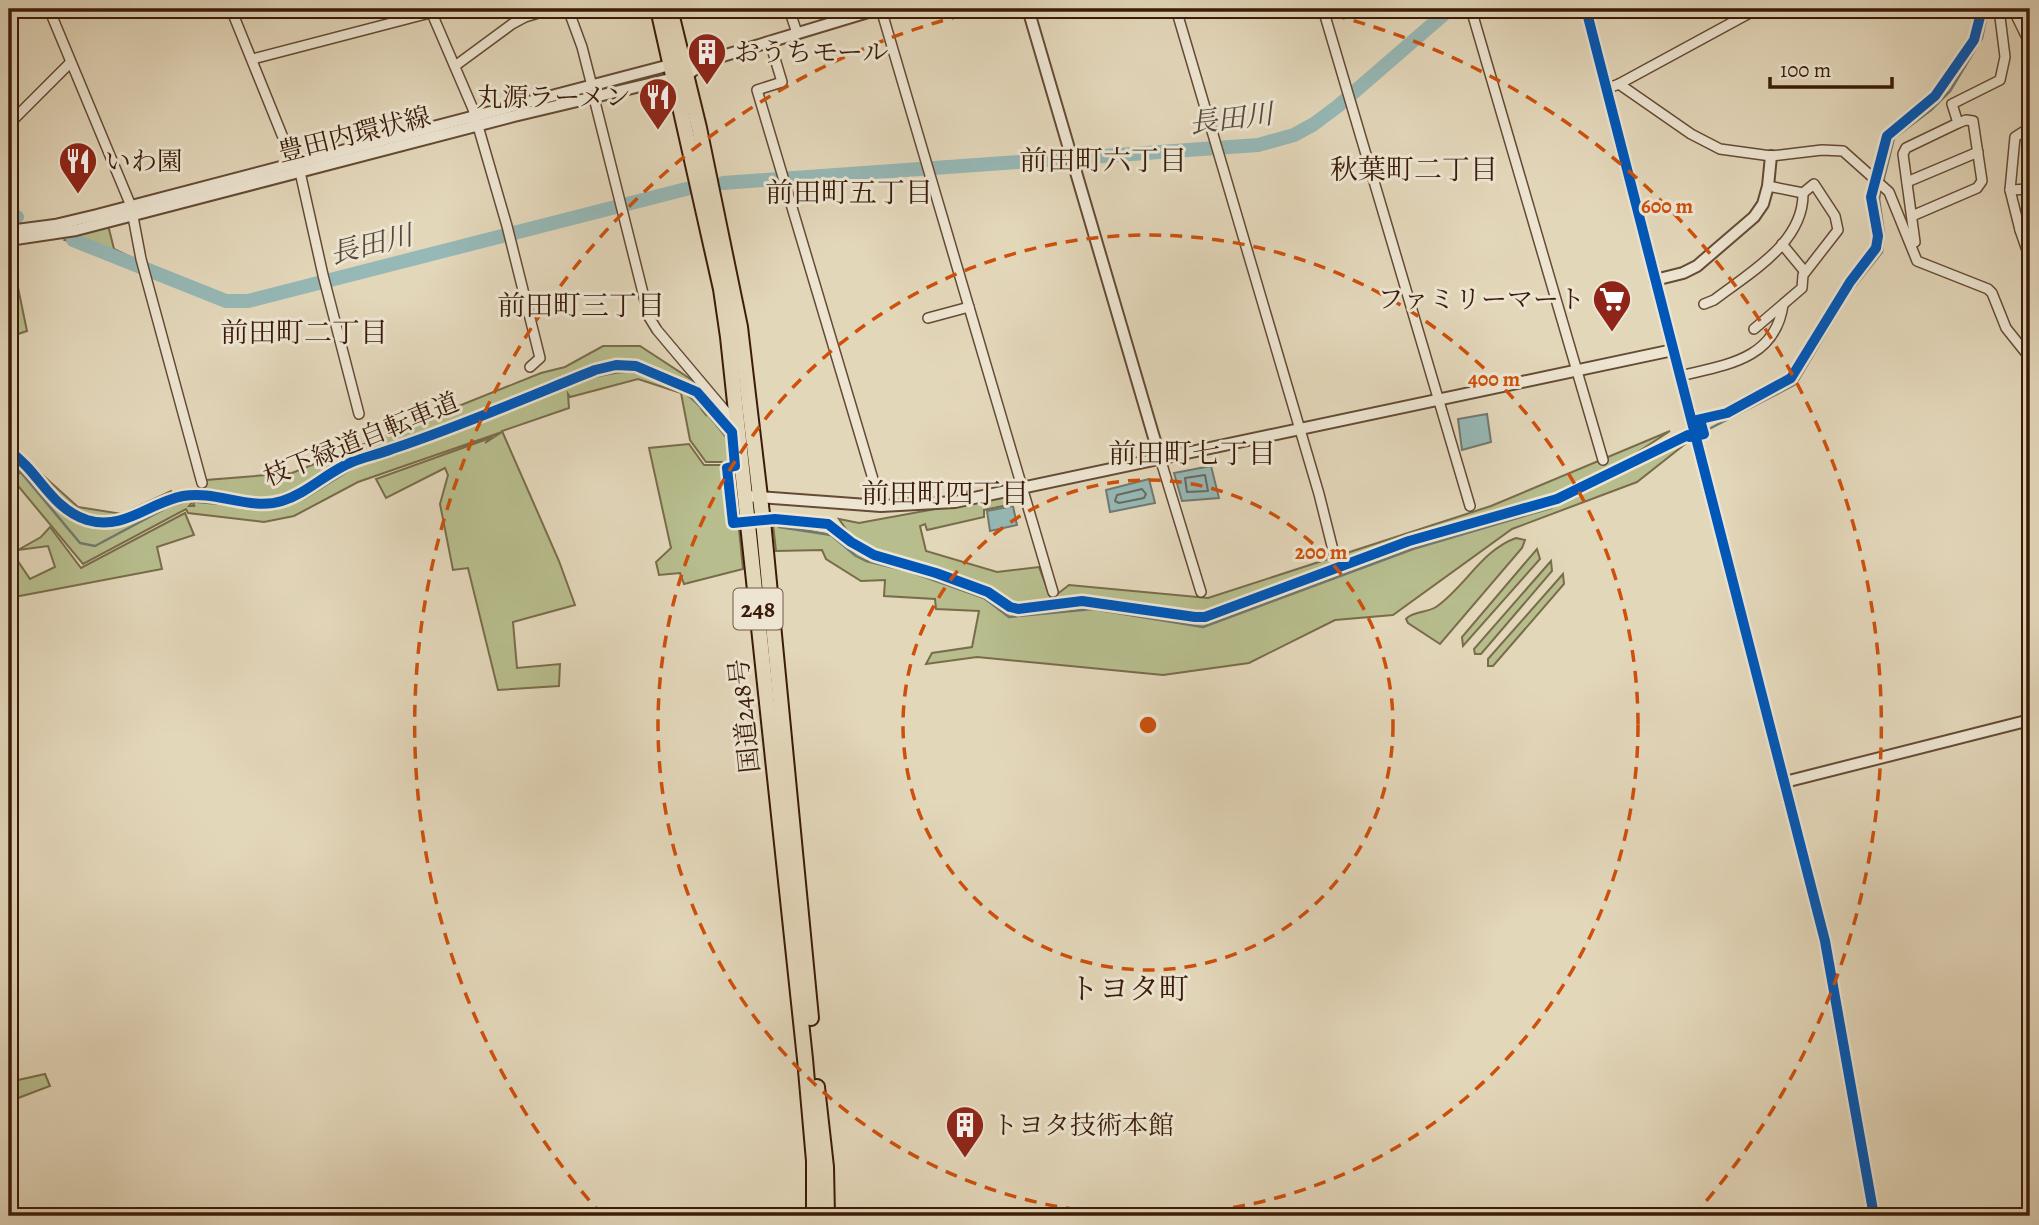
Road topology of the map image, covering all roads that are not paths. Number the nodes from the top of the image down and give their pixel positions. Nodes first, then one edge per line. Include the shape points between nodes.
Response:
1 (49, 9) edge
2 (231, 9) edge
3 (445, 9) edge
4 (552, 9) edge
5 (568, 9) edge
6 (658, 9) edge
7 (670, 9) edge
8 (789, 9) edge
9 (879, 9) edge
10 (1028, 9) edge
11 (1176, 9) edge
12 (1323, 9) edge
13 (1471, 9) edge
14 (1586, 9) edge
15 (1757, 9) edge
16 (1998, 9) edge
17 (2012, 9) edge
18 (431, 11) edge
19 (797, 33) junction
20 (770, 42) junction
21 (2030, 44) edge
22 (253, 59) junction
23 (70, 63) junction
24 (455, 66) junction
25 (678, 70) junction
26 (1619, 84) junction
27 (592, 86) junction
28 (1606, 89) junction
29 (594, 98) junction
30 (477, 122) junction
31 (9, 124) edge
32 (1958, 124) junction
33 (2030, 132) edge
34 (1978, 152) junction
35 (1771, 156) junction
36 (298, 168) junction
37 (1907, 182) junction
38 (1768, 186) junction
39 (2030, 189) edge
40 (2010, 190) junction
41 (1803, 193) junction
42 (132, 211) junction
43 (1912, 216) junction
44 (2025, 230) edge
45 (9, 231) edge
46 (9, 240) edge
47 (1915, 242) dead end
48 (1782, 244) junction
49 (2030, 259) edge
50 (1805, 272) junction
51 (1655, 280) junction
52 (1704, 304) dead end
53 (1783, 305) junction
54 (969, 307) junction
55 (928, 318) dead end
56 (1754, 329) dead end
57 (1673, 350) junction
58 (2030, 358) edge
59 (530, 367) dead end
60 (1577, 370) junction
61 (1680, 376) junction
62 (1439, 399) junction
63 (359, 414) dead end
64 (738, 426) junction
65 (1300, 429) junction
66 (1160, 458) junction
67 (1603, 460) dead end
68 (202, 483) dead end
69 (1021, 488) junction
70 (753, 497) junction
71 (881, 506) junction
72 (1470, 506) dead end
73 (1334, 554) dead end
74 (1053, 592) dead end
75 (1201, 592) dead end
76 (2030, 720) edge
77 (1786, 782) junction
78 (9, 1131) edge
79 (9, 1152) edge
80 (9, 1201) edge
81 (11, 1216) edge
82 (814, 1216) edge
83 (827, 1216) edge
84 (1874, 1216) edge

1 - 23 street
2 - 22 street
3 - 18 street
4 - 24 street via 512,24
5 - 27 street
6 - 25 highway, 国道248号 / 248
7 - 25 highway, 国道248号 / 248
8 - 19 street
9 - 19 street, 豊田内環状線
9 - 54 street
10 - 66 street
11 - 65 street
12 - 62 street
13 - 60 street
14 - 28 street
15 - 26 street
16 - 32 street via 2005,57 2000,80 1952,104
17 - 21 street
18 - 22 street
18 - 24 street
19 - 20 street, 豊田内環状線
20 - 25 street, 豊田内環状線
20 - 71 street via 782,82 757,90
22 - 36 street
23 - 31 street
23 - 42 street
24 - 30 street
25 - 27 street, 豊田内環状線
25 - 29 street, 豊田内環状線
25 - 64 highway, 国道248号 / 248 via 721,289
25 - 70 highway, 国道248号 / 248 via 740,327
26 - 28 street
26 - 35 street via 1708,144
27 - 30 street, 豊田内環状線
28 - 51 street
29 - 30 street, 豊田内環状線
29 - 64 street via 649,317
30 - 36 street, 豊田内環状線
30 - 59 street via 540,358
32 - 34 street via 1973,121
32 - 37 street via 1906,148
33 - 40 street via 2015,137
34 - 37 street
34 - 43 street via 1982,181 1977,188
35 - 38 street
35 - 58 street via 1836,149 1848,154 1891,196 1917,261 1988,289 2006,328
36 - 42 street, 豊田内環状線
36 - 63 street
37 - 43 street
38 - 41 street
38 - 51 street via 1763,204 1746,225 1697,266
39 - 40 street
40 - 44 street
41 - 48 street via 1797,226
41 - 50 street via 1814,184 1835,216 1838,230
42 - 45 street, 豊田内環状線
42 - 46 street, 豊田内環状線 via 59,233
42 - 68 street
43 - 47 street
44 - 49 street
48 - 50 street
48 - 52 street
50 - 53 street via 1802,288
51 - 57 street
53 - 56 street
53 - 61 street via 1781,319 1759,350 1741,361
54 - 55 street
54 - 69 street
57 - 60 street
57 - 61 street
60 - 62 street
60 - 67 street
61 - 77 street
62 - 65 street
62 - 72 street
64 - 70 highway, 国道248号 / 248
65 - 66 street
65 - 73 street
66 - 69 street
66 - 75 street
69 - 71 street via 955,502
69 - 74 street
70 - 71 street
70 - 82 highway, 国道248号 / 248 via 814,1161
70 - 83 highway, 国道248号 / 248
76 - 77 street
77 - 84 street via 1825,941
78 - 79 street
80 - 81 street

